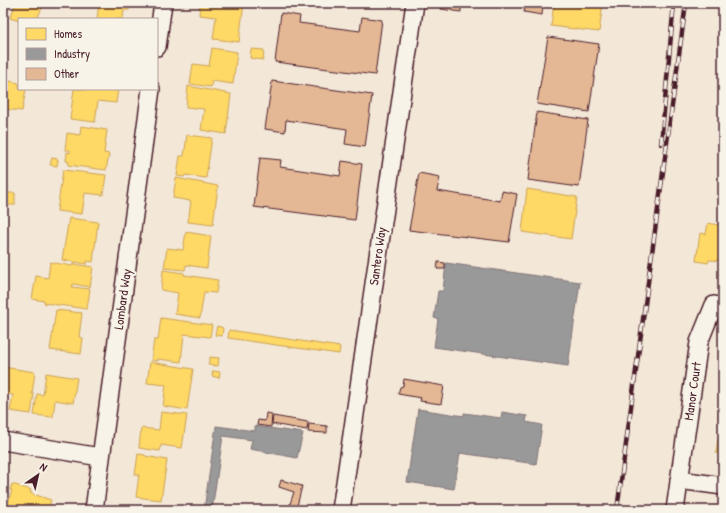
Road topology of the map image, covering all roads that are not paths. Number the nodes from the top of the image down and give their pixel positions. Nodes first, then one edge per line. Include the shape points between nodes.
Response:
1 (163, 3) edge
2 (415, 3) edge
3 (158, 40) edge
4 (151, 90) edge
5 (714, 305) dead end
6 (3, 441) edge
7 (100, 457) junction
8 (679, 480) junction
9 (723, 486) edge
10 (94, 510) edge
11 (341, 510) edge
12 (674, 510) edge

1 - 3 street
2 - 11 street, Santero Way
4 - 7 street, Lombard Way
5 - 8 street, Manor Court via 699,342
6 - 7 street
7 - 10 street, Lombard Way
8 - 9 street
8 - 12 street, Manor Court

